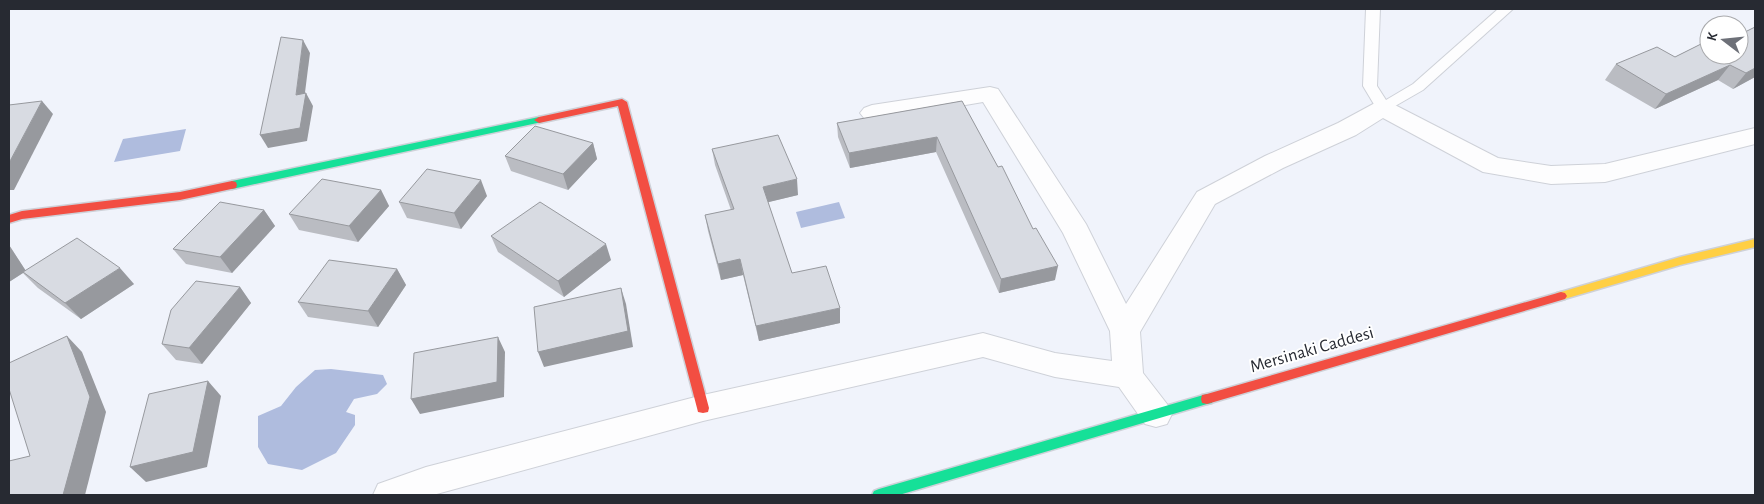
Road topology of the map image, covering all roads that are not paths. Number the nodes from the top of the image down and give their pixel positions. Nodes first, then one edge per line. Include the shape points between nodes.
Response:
1 (1373, 9) edge
2 (1506, 9) edge
3 (1383, 108) junction
4 (872, 113) dead end
5 (1755, 136) edge
6 (9, 219) edge
7 (1755, 243) edge
8 (1125, 331) junction
9 (1128, 376) junction
10 (704, 408) junction
11 (1156, 414) junction
12 (390, 495) edge
13 (879, 495) edge

1 - 3 lane via 1370,86
2 - 3 lane via 1418,87
3 - 5 street via 1492,166 1551,175 1605,173
3 - 8 street via 1206,198
4 - 8 street via 990,94 1076,231
6 - 10 street via 180,196 622,102
7 - 11 street, Mersinaki Caddesi via 1680,261
8 - 9 street
9 - 10 street via 1055,366 983,345
9 - 11 street
10 - 12 street via 426,482
11 - 13 street, Mersinaki Caddesi

